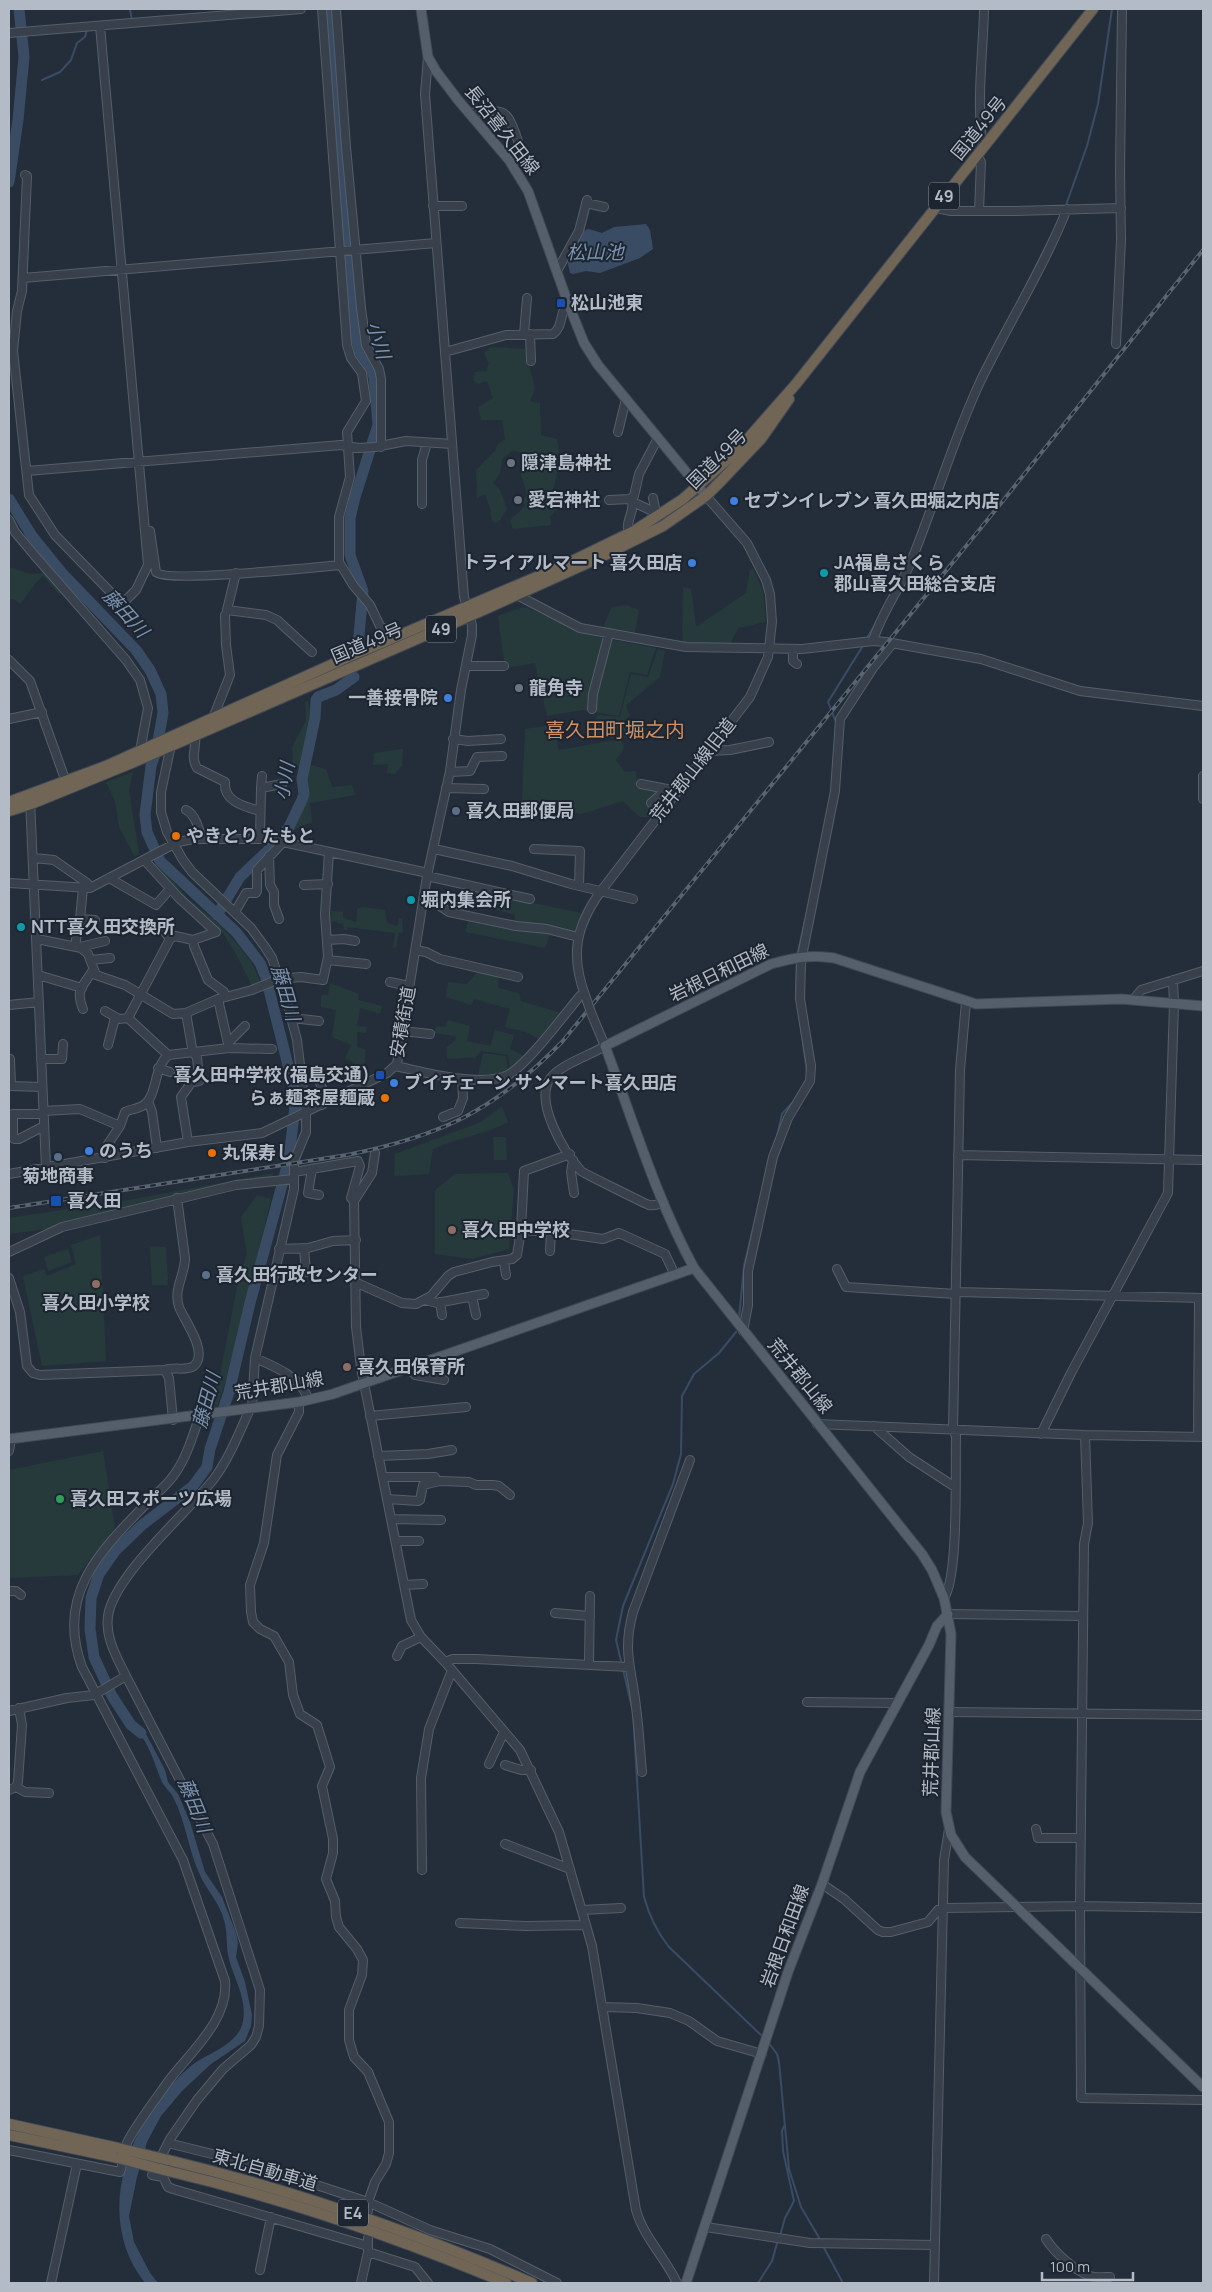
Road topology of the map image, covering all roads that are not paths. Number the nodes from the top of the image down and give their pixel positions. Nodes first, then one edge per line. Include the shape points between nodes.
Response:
1 (302, 9) edge
2 (322, 9) edge
3 (336, 9) edge
4 (421, 9) edge
5 (984, 9) edge
6 (1093, 9) edge
7 (1122, 9) edge
8 (100, 26) junction
9 (9, 33) edge
10 (428, 57) junction
11 (469, 114) junction
12 (518, 142) dead end
13 (980, 152) junction
14 (25, 175) dead end
15 (433, 206) junction
16 (462, 206) dead end
17 (604, 207) dead end
18 (936, 208) junction
19 (1121, 208) junction
20 (1068, 210) junction
21 (980, 211) junction
22 (436, 241) junction
23 (355, 250) junction
24 (339, 251) junction
25 (122, 269) junction
26 (557, 271) junction
27 (23, 278) junction
28 (528, 298) dead end
29 (568, 303) junction
30 (527, 334) junction
31 (1116, 344) dead end
32 (445, 352) junction
33 (531, 361) dead end
34 (796, 384) junction
35 (626, 399) junction
36 (618, 432) dead end
37 (658, 438) junction
38 (427, 443) junction
39 (452, 444) junction
40 (347, 446) junction
41 (374, 447) junction
42 (138, 462) junction
43 (27, 471) junction
44 (698, 487) junction
45 (706, 496) junction
46 (653, 498) dead end
47 (609, 500) dead end
48 (632, 500) junction
49 (422, 504) dead end
50 (656, 513) junction
51 (9, 520) edge
52 (145, 530) junction
53 (629, 533) junction
54 (340, 565) junction
55 (236, 573) junction
56 (517, 595) junction
57 (468, 612) junction
58 (225, 615) dead end
59 (609, 633) junction
60 (397, 637) junction
61 (873, 641) junction
62 (893, 643) junction
63 (770, 648) junction
64 (793, 649) junction
65 (312, 652) dead end
66 (9, 660) edge
67 (796, 664) dead end
68 (466, 666) junction
69 (504, 666) dead end
70 (1203, 706) edge
71 (592, 709) dead end
72 (42, 712) junction
73 (213, 718) junction
74 (9, 719) edge
75 (195, 735) junction
76 (453, 739) junction
77 (501, 739) dead end
78 (769, 742) dead end
79 (170, 743) junction
80 (708, 751) junction
81 (140, 753) junction
82 (502, 756) dead end
83 (450, 772) junction
84 (262, 776) dead end
85 (1203, 776) edge
86 (66, 782) junction
87 (282, 784) dead end
88 (641, 784) dead end
89 (261, 788) junction
90 (446, 788) junction
91 (484, 788) dead end
92 (667, 789) junction
93 (677, 791) junction
94 (1203, 798) edge
95 (30, 800) junction
96 (9, 802) edge
97 (651, 803) dead end
98 (186, 810) dead end
99 (260, 811) junction
100 (260, 838) junction
101 (201, 839) junction
102 (280, 841) junction
103 (175, 844) junction
104 (434, 849) junction
105 (534, 849) dead end
106 (329, 852) junction
107 (269, 856) junction
108 (34, 858) junction
109 (146, 861) junction
110 (427, 874) junction
111 (109, 878) junction
112 (9, 883) edge
113 (328, 884) junction
114 (304, 885) dead end
115 (35, 886) junction
116 (579, 886) junction
117 (86, 888) junction
118 (170, 889) junction
119 (601, 890) junction
120 (530, 899) dead end
121 (633, 899) dead end
122 (423, 900) junction
123 (235, 912) junction
124 (279, 918) dead end
125 (80, 919) junction
126 (95, 920) dead end
127 (162, 928) dead end
128 (578, 937) junction
129 (37, 939) junction
130 (170, 939) junction
131 (193, 940) junction
132 (327, 940) junction
133 (105, 941) dead end
134 (355, 941) dead end
135 (77, 946) junction
136 (415, 950) junction
137 (802, 956) junction
138 (110, 958) dead end
139 (91, 960) junction
140 (328, 960) junction
141 (366, 964) dead end
142 (93, 970) junction
143 (1203, 970) edge
144 (38, 975) junction
145 (518, 977) dead end
146 (280, 979) junction
147 (1173, 980) junction
148 (390, 982) dead end
149 (409, 986) junction
150 (82, 988) junction
151 (141, 994) junction
152 (585, 996) junction
153 (220, 998) junction
154 (1133, 1000) junction
155 (39, 1002) junction
156 (966, 1002) junction
157 (1174, 1004) junction
158 (9, 1005) edge
159 (1203, 1006) edge
160 (83, 1009) dead end
161 (106, 1011) dead end
162 (186, 1013) junction
163 (115, 1018) junction
164 (128, 1018) junction
165 (292, 1018) junction
166 (319, 1021) dead end
167 (245, 1026) dead end
168 (402, 1031) junction
169 (430, 1034) dead end
170 (63, 1044) dead end
171 (108, 1045) dead end
172 (229, 1045) junction
173 (605, 1046) junction
174 (272, 1049) dead end
175 (194, 1053) junction
176 (168, 1055) junction
177 (10, 1059) dead end
178 (41, 1059) junction
179 (395, 1066) junction
180 (158, 1068) junction
181 (170, 1072) dead end
182 (316, 1072) dead end
183 (462, 1079) junction
184 (42, 1087) junction
185 (148, 1101) junction
186 (322, 1105) junction
187 (43, 1113) junction
188 (306, 1114) junction
189 (443, 1117) dead end
190 (44, 1126) junction
191 (120, 1126) junction
192 (12, 1139) edge
193 (188, 1142) junction
194 (157, 1148) junction
195 (375, 1153) dead end
196 (958, 1154) junction
197 (571, 1157) junction
198 (105, 1158) junction
199 (1170, 1160) junction
200 (1203, 1160) edge
201 (46, 1168) junction
202 (312, 1169) junction
203 (9, 1174) edge
204 (294, 1176) junction
205 (574, 1193) dead end
206 (319, 1195) dead end
207 (176, 1198) junction
208 (354, 1201) junction
209 (664, 1203) junction
210 (521, 1230) junction
211 (551, 1231) junction
212 (356, 1240) junction
213 (304, 1248) junction
214 (279, 1249) junction
215 (550, 1251) dead end
216 (9, 1252) edge
217 (504, 1261) junction
218 (694, 1268) junction
219 (837, 1269) dead end
220 (306, 1272) dead end
221 (675, 1274) junction
222 (506, 1275) dead end
223 (9, 1278) edge
224 (357, 1284) junction
225 (956, 1293) junction
226 (484, 1294) dead end
227 (472, 1296) junction
228 (1112, 1296) junction
229 (1201, 1298) edge
230 (425, 1300) junction
231 (440, 1302) junction
232 (442, 1315) dead end
233 (476, 1315) dead end
234 (743, 1332) junction
235 (255, 1358) junction
236 (409, 1368) junction
237 (165, 1370) junction
238 (444, 1380) dead end
239 (364, 1384) junction
240 (304, 1401) junction
241 (466, 1407) dead end
242 (249, 1409) junction
243 (203, 1415) junction
244 (370, 1416) junction
245 (173, 1420) junction
246 (817, 1424) junction
247 (874, 1426) junction
248 (953, 1430) junction
249 (1041, 1434) junction
250 (1085, 1435) junction
251 (1201, 1437) edge
252 (10, 1439) edge
253 (452, 1450) dead end
254 (9, 1451) edge
255 (378, 1456) junction
256 (690, 1460) dead end
257 (382, 1477) junction
258 (442, 1478) dead end
259 (955, 1487) junction
260 (510, 1495) dead end
261 (387, 1499) junction
262 (392, 1519) junction
263 (441, 1520) dead end
264 (420, 1540) dead end
265 (396, 1541) junction
266 (424, 1584) dead end
267 (404, 1585) junction
268 (9, 1591) edge
269 (21, 1595) dead end
270 (590, 1596) dead end
271 (944, 1598) junction
272 (555, 1614) dead end
273 (948, 1614) junction
274 (590, 1616) junction
275 (1083, 1616) junction
276 (421, 1637) junction
277 (398, 1656) dead end
278 (446, 1662) junction
279 (589, 1664) junction
280 (629, 1667) junction
281 (452, 1670) junction
282 (123, 1677) junction
283 (97, 1693) junction
284 (807, 1702) dead end
285 (897, 1703) junction
286 (19, 1708) junction
287 (9, 1711) edge
288 (949, 1712) junction
289 (1082, 1714) junction
290 (1203, 1715) edge
291 (504, 1732) junction
292 (489, 1764) dead end
293 (505, 1765) dead end
294 (531, 1770) junction
295 (642, 1772) dead end
296 (12, 1788) edge
297 (49, 1792) dead end
298 (949, 1829) junction
299 (1036, 1829) dead end
300 (1080, 1838) junction
301 (505, 1844) dead end
302 (570, 1869) junction
303 (422, 1870) dead end
304 (822, 1884) junction
305 (1080, 1906) junction
306 (1016, 1907) junction
307 (621, 1908) dead end
308 (943, 1908) junction
309 (1203, 1908) edge
310 (582, 1910) junction
311 (460, 1923) dead end
312 (586, 1925) junction
313 (1080, 1968) junction
314 (603, 2007) junction
315 (762, 2054) junction
316 (1203, 2087) edge
317 (1203, 2100) edge
318 (9, 2124) edge
319 (9, 2135) edge
320 (168, 2143) junction
321 (9, 2150) edge
322 (118, 2153) junction
323 (77, 2164) junction
324 (368, 2202) junction
325 (368, 2211) dead end
326 (271, 2217) junction
327 (706, 2227) junction
328 (1046, 2239) dead end
329 (935, 2245) junction
330 (368, 2246) junction
331 (260, 2270) dead end
332 (1110, 2277) dead end
333 (51, 2283) edge
334 (361, 2283) edge
335 (428, 2283) edge
336 (506, 2283) edge
337 (532, 2283) edge
338 (557, 2283) edge
339 (677, 2283) edge
340 (686, 2283) edge
341 (934, 2283) edge

1 - 8 street
2 - 24 street
3 - 23 street
4 - 10 main road, 長沼喜久田線
5 - 13 street
6 - 13 highway, 国道49号 / 49
7 - 19 street
8 - 9 street
8 - 25 street
10 - 11 main road, 長沼喜久田線
10 - 15 street, 安積街道 via 425,94
11 - 12 street via 505,113 510,117
11 - 26 main road, 長沼喜久田線 via 509,160 528,191
13 - 18 highway, 国道49号 / 49
13 - 21 street
14 - 27 street via 28,176
15 - 16 street
15 - 22 street, 安積街道
17 - 26 street via 586,202 579,231
18 - 21 street
18 - 34 highway, 国道49号 / 49
19 - 20 street
19 - 31 street
20 - 21 street
20 - 61 street via 980,383 947,462 913,558
22 - 23 street
22 - 32 street, 安積街道
23 - 24 street
23 - 41 street via 366,345 381,379
24 - 25 street
24 - 40 street via 347,345 351,358 362,373 366,401 347,432
25 - 27 street
25 - 42 street
26 - 29 main road, 長沼喜久田線
27 - 43 street via 13,351
28 - 30 street
29 - 30 street via 563,308 556,333
29 - 35 main road, 長沼喜久田線 via 584,343
30 - 32 street via 506,336
30 - 33 street
32 - 39 street, 安積街道
34 - 44 highway, 国道49号 / 49 via 738,450
34 - 45 highway, 国道49号 / 49 via 782,411 761,439
35 - 36 street
35 - 37 main road, 長沼喜久田線
37 - 44 main road, 長沼喜久田線
37 - 48 street via 639,474
38 - 39 street
38 - 41 street via 406,441
38 - 49 street via 422,460
39 - 57 street, 安積街道
40 - 41 street
40 - 42 street
40 - 54 street via 350,478 339,518 337,552
42 - 43 street
42 - 52 street
43 - 52 street via 29,495 55,535 122,604 136,590 148,565
44 - 45 main road, 長沼喜久田線
44 - 50 highway, 国道49号 / 49
45 - 56 highway, 国道49号 / 49 via 648,534
45 - 63 street, 荒井郡山線旧道 via 747,543 766,580 772,610
46 - 50 street
47 - 48 street
48 - 50 street
48 - 53 street via 627,526
50 - 53 highway, 国道49号 / 49
51 - 81 street via 15,532 140,680 148,708
52 - 55 street via 150,531 158,574 201,576
53 - 57 highway, 国道49号 / 49
54 - 55 street
54 - 60 street via 364,597 380,626
55 - 65 street via 227,610 266,615 277,620
56 - 57 highway, 国道49号 / 49
56 - 59 street via 580,628
57 - 60 highway, 国道49号 / 49
57 - 68 street, 安積街道 via 472,635
57 - 75 highway, 国道49号 / 49
58 - 73 street via 230,675
59 - 63 street via 695,648
59 - 71 street
60 - 73 highway, 国道49号 / 49
61 - 62 street
61 - 64 street
62 - 70 street via 981,659 1080,691
62 - 137 street via 840,719 835,790
63 - 64 street
63 - 80 street, 荒井郡山線旧道 via 750,697
64 - 67 street
66 - 72 street via 30,681
68 - 69 street
68 - 76 street, 安積街道
72 - 74 street
72 - 86 street
73 - 79 highway, 国道49号 / 49
75 - 79 highway, 国道49号 / 49
75 - 99 street via 193,754 196,768 225,782 232,800
76 - 77 street
76 - 83 street, 安積街道
78 - 80 street
79 - 81 highway, 国道49号 / 49
79 - 103 street via 160,812
80 - 93 street, 荒井郡山線旧道
81 - 86 highway, 国道49号 / 49
81 - 95 highway, 国道49号 / 49
82 - 83 street via 477,758 470,771
83 - 90 street, 安積街道
84 - 89 street
85 - 94 street
86 - 95 highway, 国道49号 / 49
87 - 89 street
88 - 92 street
89 - 99 street
90 - 91 street
90 - 104 street, 安積街道
92 - 93 street
92 - 97 street
93 - 119 street, 荒井郡山線旧道
95 - 96 highway, 国道49号 / 49
95 - 108 street
98 - 101 street via 190,812
99 - 100 street
100 - 101 street
100 - 102 street
101 - 103 street
102 - 106 street
102 - 107 street
103 - 109 street
103 - 123 street via 192,872
104 - 110 street, 安積街道
104 - 116 street via 512,866
105 - 116 street via 580,851
106 - 110 street
106 - 113 street
107 - 123 street via 256,870 256,893 246,893
107 - 124 street via 270,885
108 - 115 street
108 - 117 street via 54,860 88,883
109 - 111 street
109 - 118 street
110 - 120 street
110 - 122 street, 安積街道
111 - 117 street
111 - 118 street via 156,904
112 - 115 street
113 - 114 street
113 - 132 street via 324,914
115 - 117 street
115 - 129 street
116 - 119 street
117 - 125 street
118 - 131 street via 216,932
119 - 121 street
119 - 128 street, 荒井郡山線旧道 via 584,916
122 - 128 street via 438,904 449,912
122 - 136 street, 安積街道
123 - 146 street via 265,947
125 - 126 street
125 - 135 street
127 - 130 street
128 - 152 street, 荒井郡山線旧道 via 576,958
129 - 135 street
129 - 144 street
130 - 131 street via 175,936
130 - 151 street
131 - 153 street via 208,980 224,992
132 - 134 street
132 - 140 street
133 - 135 street
135 - 139 street
136 - 145 street
136 - 149 street, 安積街道
137 - 156 main road, 岩根日和田線 via 834,958
137 - 173 main road, 岩根日和田線 via 771,964
137 - 234 street via 800,999 811,1066 810,1081 788,1118 773,1157 748,1270 748,1305
138 - 139 street
139 - 142 street
140 - 141 street
140 - 146 street via 322,980
142 - 150 street
142 - 151 street via 101,977
143 - 147 street
144 - 150 street
144 - 155 street
146 - 153 street
146 - 165 street
147 - 154 street via 1141,990
147 - 157 street
148 - 149 street
149 - 168 street, 安積街道
150 - 160 street via 78,996
151 - 162 street via 173,1014
151 - 164 street
152 - 173 street, 荒井郡山線旧道, bridge
152 - 183 street via 580,996 508,1075
153 - 162 street
153 - 172 street
154 - 156 main road, 岩根日和田線 via 981,1005
154 - 157 main road, 岩根日和田線
155 - 158 street
155 - 178 street
156 - 196 street
157 - 159 main road, 岩根日和田線
157 - 199 street
161 - 163 street
162 - 175 street
163 - 164 street
163 - 171 street
164 - 176 street
165 - 166 street
165 - 188 street
167 - 172 street
168 - 169 street
168 - 179 street, 安積街道
170 - 178 street via 62,1059
172 - 174 street
172 - 175 street
173 - 197 street via 558,1070 545,1088 548,1114
173 - 209 main road
175 - 176 street
175 - 193 street via 199,1081 191,1083 181,1097
176 - 180 street
177 - 184 street via 11,1086
178 - 184 street
179 - 183 street
179 - 186 street, 安積街道
180 - 181 street
180 - 185 street
182 - 186 street via 322,1088
183 - 189 street via 463,1098 458,1111
184 - 187 street
185 - 191 street via 125,1112
185 - 194 street
186 - 188 street, 安積街道
187 - 190 street
187 - 191 street via 80,1108
187 - 192 street via 13,1114
188 - 193 street, 安積街道 via 262,1133
188 - 204 street via 306,1132 294,1161
190 - 192 street via 19,1140
190 - 201 street
191 - 198 street via 108,1144
193 - 194 street, 安積街道
194 - 198 street, 安積街道
195 - 208 street via 372,1173
196 - 199 street
196 - 225 street
197 - 205 street
197 - 209 street via 585,1174 644,1203
197 - 210 street via 524,1171
198 - 201 street, 安積街道
199 - 200 street
199 - 228 street via 1166,1196
201 - 203 street, 安積街道
202 - 204 street
202 - 206 street via 308,1193
202 - 208 street via 360,1162 351,1198
204 - 207 street
204 - 214 street via 294,1189
207 - 216 street via 62,1227
207 - 237 street via 185,1258 177,1299 191,1329 198,1361 191,1368
208 - 212 street
209 - 218 main road
210 - 211 street
210 - 217 street via 517,1255
211 - 215 street
211 - 221 street via 603,1239 619,1233 665,1254
212 - 213 street via 333,1241
212 - 224 street
213 - 214 street
213 - 220 street
214 - 235 street
217 - 222 street
217 - 230 street via 448,1276
218 - 221 main road, 荒井郡山線
218 - 234 main road, 荒井郡山線
219 - 225 street via 846,1287
221 - 236 main road, 荒井郡山線
223 - 237 street via 20,1312 28,1366 33,1373
224 - 230 street via 410,1305
224 - 239 street via 357,1335
225 - 228 street
225 - 248 street
226 - 227 street
227 - 231 street
227 - 233 street
228 - 229 street
228 - 249 street
229 - 251 street
230 - 231 street
231 - 232 street
234 - 246 main road, 荒井郡山線
235 - 240 street via 297,1382 306,1392
235 - 242 street
236 - 238 street via 416,1375
236 - 239 main road, 荒井郡山線
237 - 245 street via 169,1378
239 - 240 main road, 荒井郡山線
239 - 244 street
240 - 242 main road, 荒井郡山線
240 - 324 street via 277,1455 264,1543 250,1585 251,1612 253,1622 274,1636 289,1662 293,1694 300,1714 317,1725 330,1767 322,1789 333,1830 333,1852 326,1879 334,1895 339,1927 363,1960 362,1975 349,2010 349,2040 354,2057 368,2072 389,2122 390,2153
241 - 244 street
242 - 243 main road, 荒井郡山線
242 - 282 street via 215,1478 130,1574 113,1603 108,1628
243 - 245 main road, 荒井郡山線
243 - 283 street via 174,1475 101,1552 78,1594 76,1650
244 - 255 street
245 - 252 main road, 荒井郡山線
246 - 247 street
246 - 271 main road, 荒井郡山線 via 922,1554
247 - 248 street
247 - 259 street via 909,1457
248 - 249 street
248 - 259 street via 956,1436
249 - 250 street
250 - 251 street
250 - 275 street via 1088,1523 1084,1544
252 - 254 street
253 - 255 street
255 - 257 street
256 - 280 street via 633,1612 627,1634
257 - 258 street
257 - 261 street
259 - 271 street via 952,1571
260 - 261 street via 498,1486 440,1481 423,1485 420,1500
261 - 262 street
262 - 263 street
262 - 265 street
264 - 265 street
265 - 267 street
266 - 267 street
267 - 276 street via 411,1620
268 - 269 street
270 - 274 street
271 - 273 main road, 荒井郡山線
272 - 274 street
273 - 275 street
273 - 285 main road, 岩根日和田線 via 937,1626
273 - 288 main road, 荒井郡山線 via 951,1642
274 - 279 street
275 - 289 street
276 - 277 street via 402,1646
276 - 278 street
278 - 279 street via 456,1658
278 - 281 street
279 - 280 street
280 - 295 street
281 - 291 street
281 - 303 street via 429,1729 421,1778
282 - 283 street
282 - 320 street via 213,1844 260,1990 260,2026 256,2037 223,2068
283 - 286 street
283 - 323 street via 183,1860 226,1988 219,2013 208,2031 129,2138 120,2172
284 - 285 street
285 - 304 main road, 岩根日和田線 via 860,1772
286 - 287 street
286 - 296 street via 22,1725 18,1782
288 - 289 street
288 - 298 main road, 荒井郡山線 via 946,1812
289 - 290 street
289 - 300 street
291 - 292 street
291 - 294 street via 520,1750
293 - 294 street
294 - 302 street via 559,1832
296 - 297 street via 25,1792
298 - 306 main road, 荒井郡山線 via 965,1857
298 - 308 street via 944,1860
299 - 300 street via 1038,1838
300 - 305 street
301 - 302 street
302 - 310 street
304 - 308 street via 883,1932 928,1922
304 - 315 main road, 岩根日和田線 via 788,1972
305 - 306 street
305 - 309 street
305 - 313 street
306 - 308 street
306 - 313 main road, 荒井郡山線
307 - 310 street
308 - 329 street
310 - 312 street
311 - 312 street
312 - 314 street
313 - 316 main road, 荒井郡山線
313 - 317 street via 1081,2098
314 - 315 street via 670,2013 689,2021 712,2038
314 - 339 street via 638,2216 644,2232
315 - 327 main road, 岩根日和田線
318 - 322 highway, 東北自動車道 / E4
319 - 322 highway, 東北自動車道 / E4
320 - 324 street via 265,2168
320 - 326 street via 152,2175 163,2177 168,2187
321 - 323 street
322 - 336 highway, 東北自動車道 / E4, bridge via 168,2171 348,2222
322 - 337 highway, 東北自動車道 / E4, bridge via 168,2160 291,2193 439,2244
323 - 333 street
324 - 325 street
324 - 338 street via 430,2230 490,2249
326 - 330 street
326 - 331 street
327 - 329 street via 810,2243
327 - 340 main road, 岩根日和田線
328 - 332 street via 1052,2248 1090,2276
329 - 341 street
330 - 334 street
330 - 335 street via 415,2267

